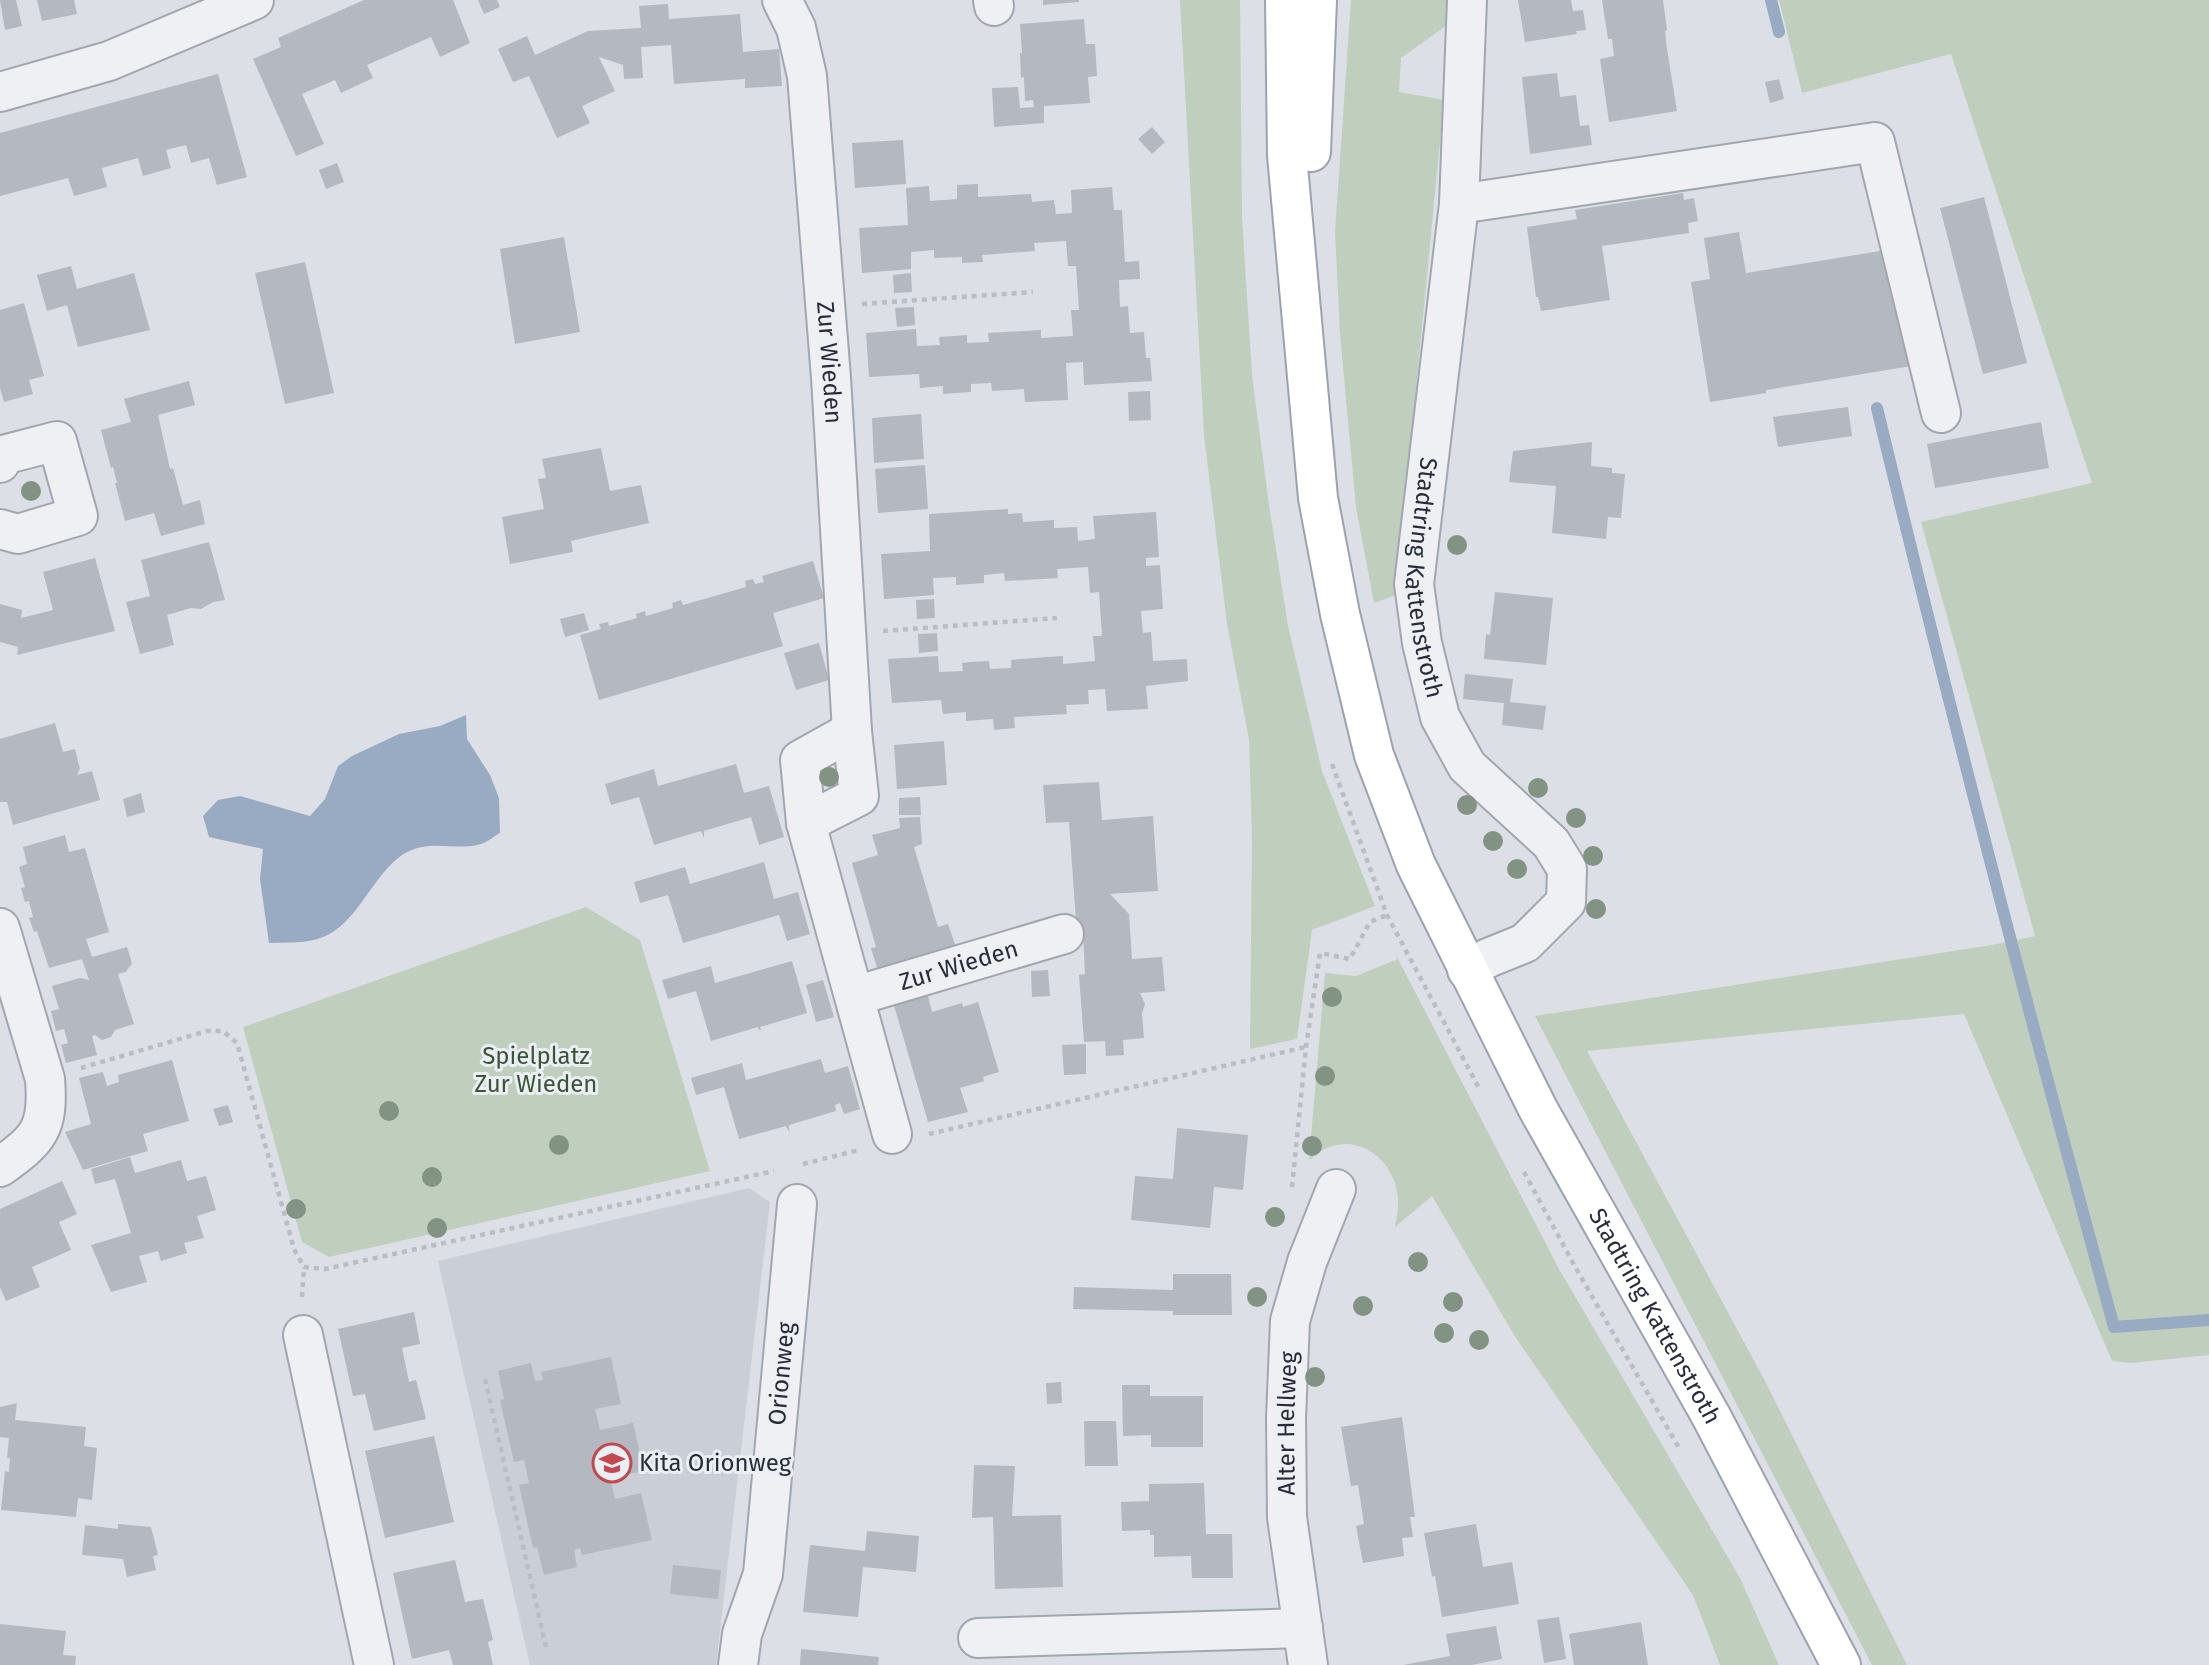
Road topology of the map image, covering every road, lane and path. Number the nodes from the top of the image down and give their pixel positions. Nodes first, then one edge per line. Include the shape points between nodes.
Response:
1 (254, 0) edge
2 (782, 0) edge
3 (1285, 0) edge
4 (1317, 0) edge
5 (1466, 0) edge
6 (0, 92) edge
7 (1459, 204) junction
8 (1032, 292) dead end
9 (825, 307) junction
10 (1306, 375) junction
11 (1941, 413) dead end
12 (0, 463) edge
13 (0, 528) edge
14 (1057, 618) dead end
15 (846, 634) junction
16 (852, 731) junction
17 (806, 823) junction
18 (1387, 915) dead end
19 (0, 928) edge
20 (1064, 934) dead end
21 (1467, 970) junction
22 (855, 996) junction
23 (1307, 1047) junction
24 (45, 1079) junction
25 (895, 1139) junction
26 (796, 1166) dead end
27 (0, 1167) edge
28 (782, 1169) dead end
29 (1336, 1188) dead end
30 (1291, 1192) dead end
31 (797, 1204) dead end
32 (303, 1335) dead end
33 (485, 1378) dead end
34 (978, 1638) dead end
35 (546, 1647) dead end
36 (1305, 1647) edge
37 (374, 1665) edge
38 (738, 1665) edge
39 (1841, 1665) edge

1 - 6 street via 109,61
2 - 9 street, Zur Wieden via 796,28 807,76
3 - 10 main road, Stadtring Kattenstroth via 1287,155
4 - 10 main road, Stadtring Kattenstroth
5 - 7 street, Stadtring Kattenstroth
7 - 11 street via 1875,142
7 - 21 street, Stadtring Kattenstroth via 1414,584 1422,643 1440,717 1467,766 1551,843 1567,869 1566,902 1525,943
8 - 9 path
9 - 15 street, Zur Wieden
10 - 21 main road, Stadtring Kattenstroth via 1318,498 1374,755 1416,865
12 - 13 street via 3,455 57,441 78,516 18,534
14 - 15 path
15 - 16 street, Zur Wieden
16 - 17 street via 800,760
16 - 17 street, Zur Wieden via 859,796
17 - 22 street
18 - 23 path via 1370,922 1350,960 1320,953
19 - 24 street
20 - 22 street, Zur Wieden
21 - 39 main road, Stadtring Kattenstroth via 1538,1109 1711,1416
22 - 25 street
23 - 25 path
23 - 30 path
24 - 27 street via 43,1125 28,1146
24 - 28 path via 207,1031 223,1031 237,1043 294,1249 304,1267 325,1269
25 - 26 path
29 - 36 street, Alter Hellweg via 1290,1321 1287,1517
31 - 38 street, Orionweg via 763,1574 741,1634
32 - 37 street
33 - 35 path
34 - 36 street

